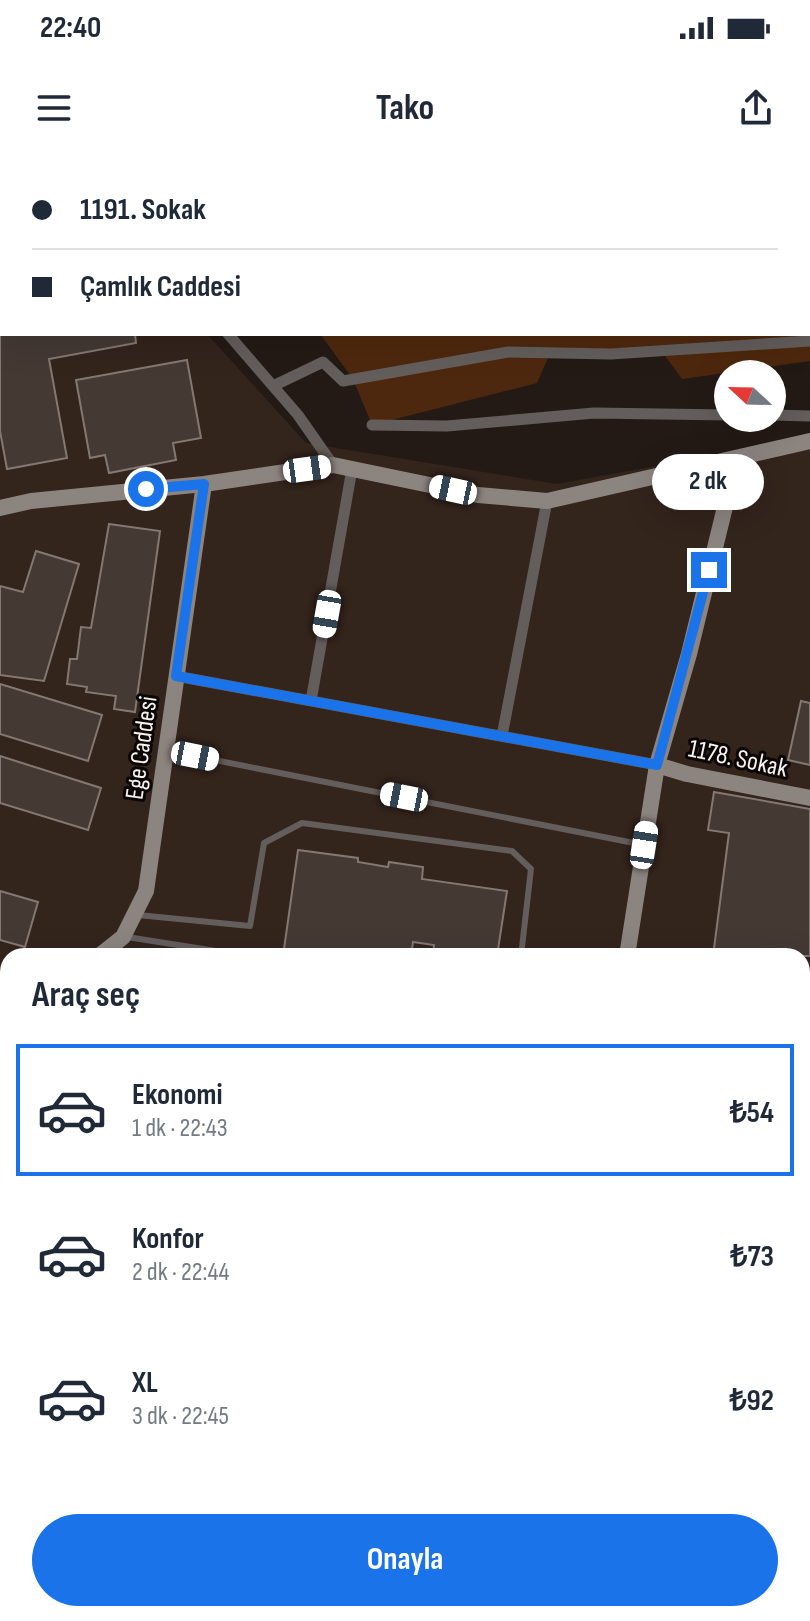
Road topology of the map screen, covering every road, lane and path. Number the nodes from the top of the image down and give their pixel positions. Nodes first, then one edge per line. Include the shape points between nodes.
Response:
1 (230, 336) edge
2 (810, 341) edge
3 (273, 386) junction
4 (714, 415) edge
5 (786, 415) edge
6 (810, 416) edge
7 (372, 425) dead end
8 (810, 441) edge
9 (737, 458) junction
10 (333, 465) junction
11 (352, 469) junction
12 (204, 484) junction
13 (547, 501) junction
14 (0, 508) edge
15 (176, 676) junction
16 (311, 701) junction
17 (502, 736) junction
18 (166, 750) junction
19 (657, 765) junction
20 (810, 798) edge
21 (644, 845) junction
22 (133, 914) junction
23 (123, 937) junction
24 (109, 948) edge
25 (195, 948) edge
26 (522, 948) edge
27 (628, 948) edge

1 - 3 street
2 - 3 street via 611,354 508,352 343,381 323,362
3 - 10 street
4 - 7 street via 594,413 447,426
5 - 6 street
8 - 9 street
9 - 13 street
9 - 19 street
10 - 11 street
10 - 12 street
11 - 13 street via 478,495
11 - 16 street
12 - 14 street
12 - 15 street, Ege Caddesi
13 - 17 street
15 - 16 street
15 - 18 street, Ege Caddesi
16 - 17 street
17 - 19 street
18 - 21 lane
18 - 22 street, Ege Caddesi via 146,891
19 - 20 street, 1178. Sokak
19 - 21 street
21 - 27 street
22 - 23 street, Ege Caddesi
22 - 26 lane via 250,926 264,843 302,823 512,851 531,869
23 - 24 street, Ege Caddesi
23 - 25 lane

